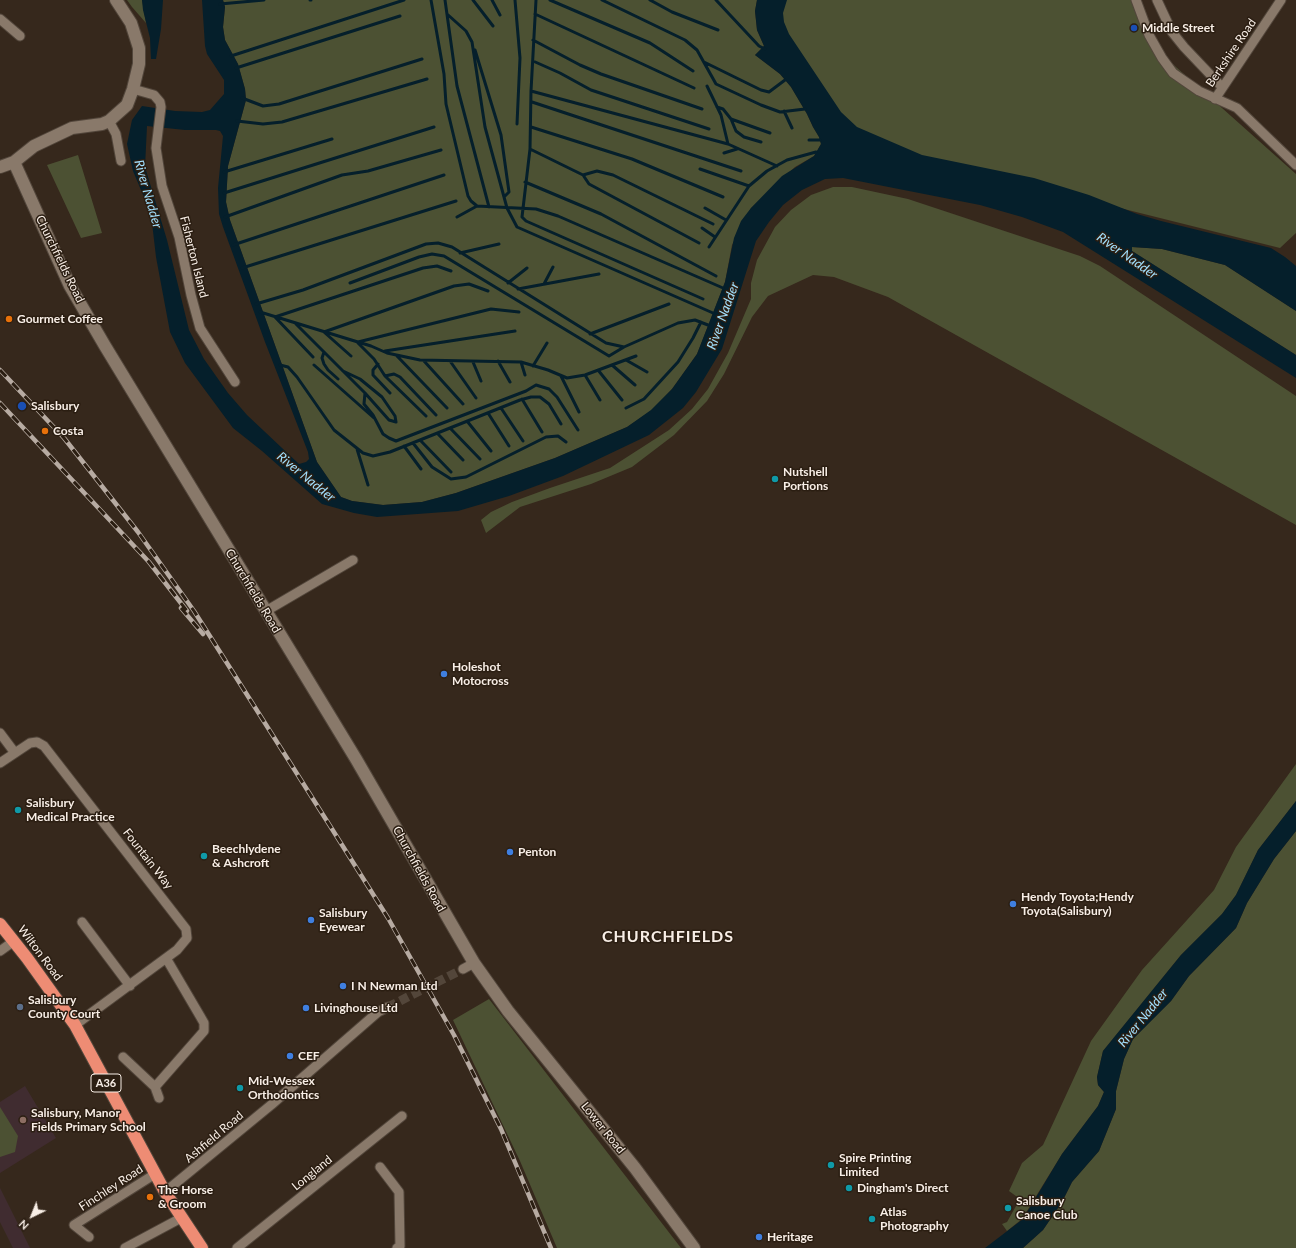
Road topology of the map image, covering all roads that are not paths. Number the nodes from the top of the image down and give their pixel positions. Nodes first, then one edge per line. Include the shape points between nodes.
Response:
1 (116, 0) edge
2 (1136, 0) edge
3 (1157, 0) edge
4 (1281, 0) edge
5 (0, 19) edge
6 (20, 36) dead end
7 (1222, 87) junction
8 (134, 89) junction
9 (1215, 99) junction
10 (109, 121) junction
11 (120, 161) dead end
12 (14, 162) junction
13 (1296, 166) edge
14 (0, 167) edge
15 (235, 382) dead end
16 (353, 560) dead end
17 (266, 611) junction
18 (0, 733) edge
19 (15, 753) junction
20 (0, 763) edge
21 (82, 922) dead end
22 (0, 924) edge
23 (14, 941) junction
24 (0, 952) edge
25 (166, 958) junction
26 (474, 963) junction
27 (463, 969) tunnel mouth
28 (130, 986) junction
29 (388, 1007) tunnel mouth
30 (508, 1011) joint
31 (75, 1026) junction
32 (123, 1057) dead end
33 (155, 1087) junction
34 (159, 1098) dead end
35 (402, 1116) dead end
36 (380, 1167) dead end
37 (155, 1174) junction
38 (166, 1192) junction
39 (181, 1218) junction
40 (88, 1236) dead end
41 (125, 1248) edge
42 (202, 1248) edge
43 (237, 1248) edge
44 (397, 1248) edge
45 (694, 1248) edge

1 - 8 street via 131,22 137,38 139,64
2 - 9 street via 1148,35 1168,66 1188,84
3 - 7 street via 1176,37
4 - 7 street, Berkshire Road
5 - 6 street
7 - 9 street, Berkshire Road
8 - 10 street via 122,111
8 - 15 street, Fisherton Island via 157,98 161,107 156,148 162,186 179,237 191,295 200,328
9 - 13 street via 1237,108
10 - 11 street via 116,134
10 - 12 street via 72,128 34,146
12 - 14 street
12 - 17 street, Churchfields Road via 70,286
16 - 17 street
17 - 26 street, Churchfields Road via 387,811
18 - 19 street
19 - 20 street, Fountain Way
19 - 25 street, Fountain Way via 37,742 44,746 186,929 187,938
21 - 28 street
22 - 23 highway, Wilton Road / A36
23 - 24 street
23 - 31 highway, Wilton Road / A36
25 - 28 street, Fountain Way
25 - 33 street via 204,1023 204,1031
26 - 27 street
26 - 30 street, Churchfields Road
28 - 31 street, Fountain Way
29 - 38 street, Ashfield Road via 378,1012
30 - 45 street, Lower Road via 635,1168
31 - 37 highway, Wilton Road / A36
32 - 33 street
33 - 34 street
35 - 43 street, Longland
36 - 44 street via 399,1192 400,1246
37 - 38 highway, Wilton Road / A36
37 - 40 street, Finchley Road via 74,1225
38 - 39 highway, Wilton Road / A36
39 - 41 street
39 - 42 highway, Wilton Road / A36

